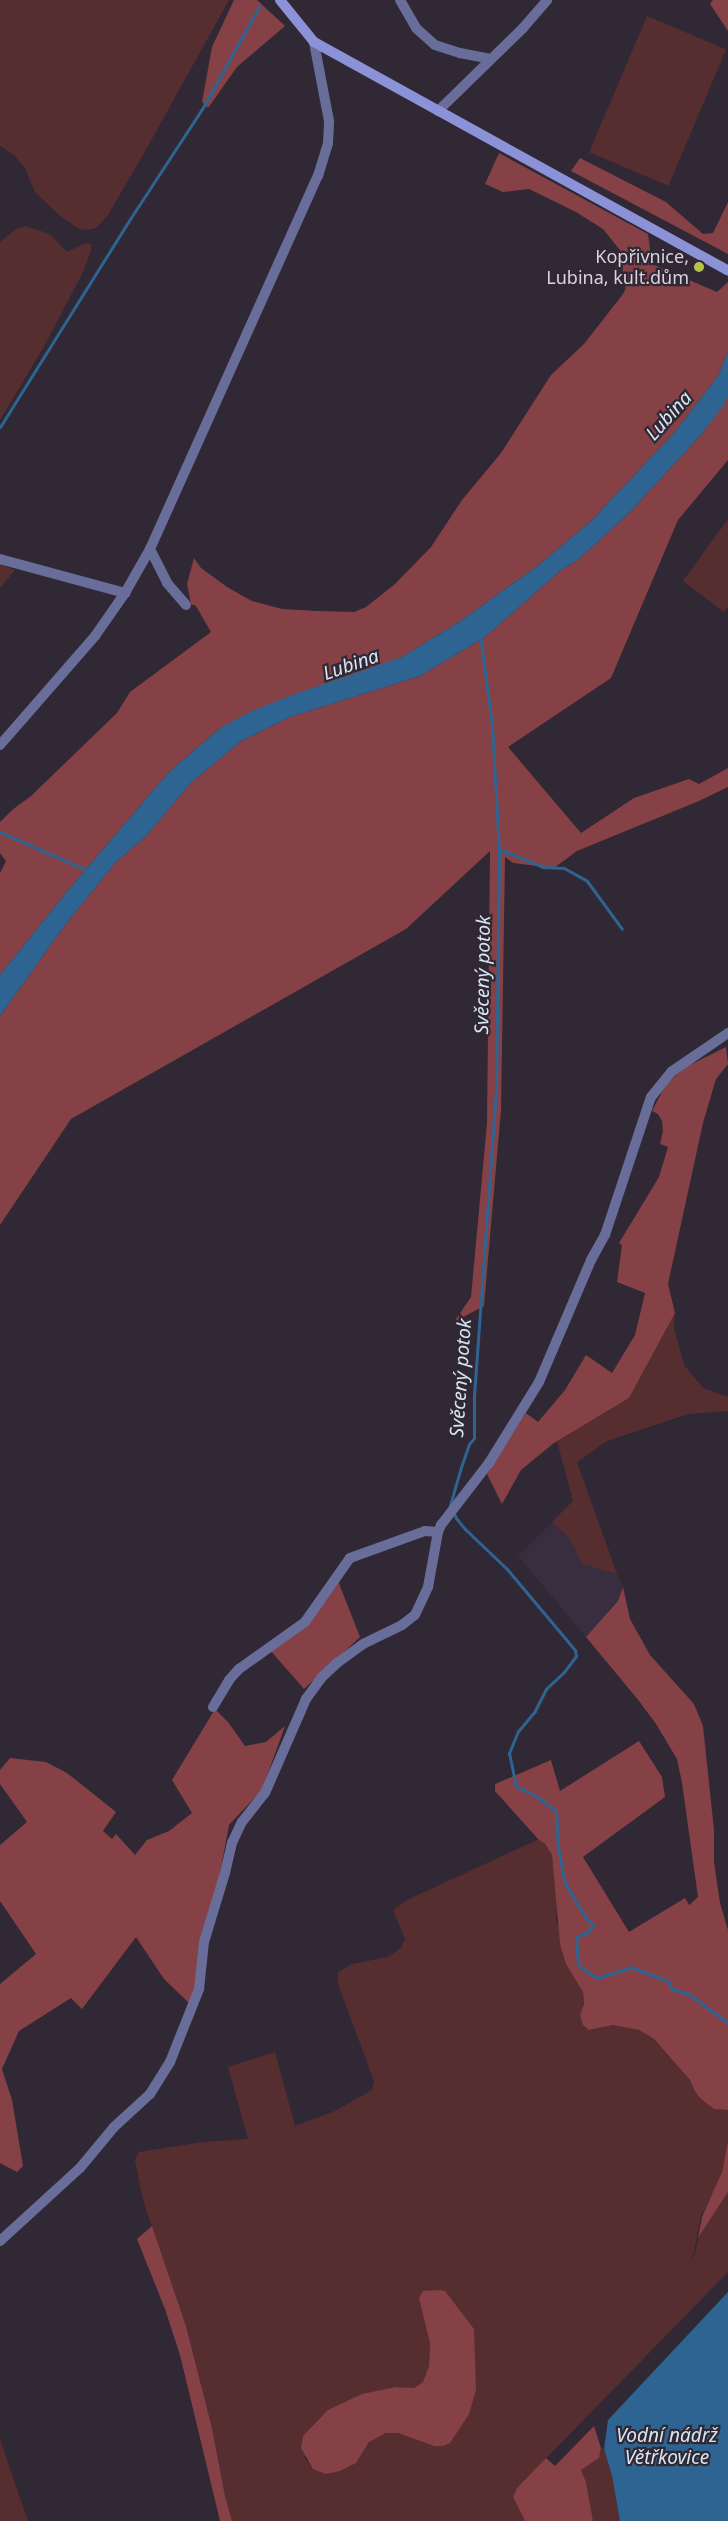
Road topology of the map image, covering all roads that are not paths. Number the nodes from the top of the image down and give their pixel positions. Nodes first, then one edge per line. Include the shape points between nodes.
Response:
1 (280, 0) edge
2 (400, 0) edge
3 (547, 0) edge
4 (314, 42) junction
5 (490, 59) junction
6 (438, 111) junction
7 (728, 271) edge
8 (150, 549) junction
9 (0, 559) edge
10 (125, 593) junction
11 (186, 605) dead end
12 (0, 745) edge
13 (728, 1033) edge
14 (438, 1532) junction
15 (213, 1706) dead end
16 (0, 2241) edge

1 - 4 street
2 - 5 street via 416,28 435,45
3 - 5 street
4 - 6 street
4 - 8 street via 329,121 323,163
5 - 6 street
6 - 7 street
8 - 10 street
8 - 11 street via 167,583
9 - 10 street
10 - 12 street via 96,636
13 - 14 street via 671,1072 651,1097 604,1235 539,1382 489,1463
14 - 15 street via 425,1531 350,1558 305,1622 238,1669
14 - 16 street via 428,1587 415,1615 363,1644 321,1678 306,1699 265,1793 236,1832 204,1942 199,1989 170,2062 150,2094 114,2127 80,2168

